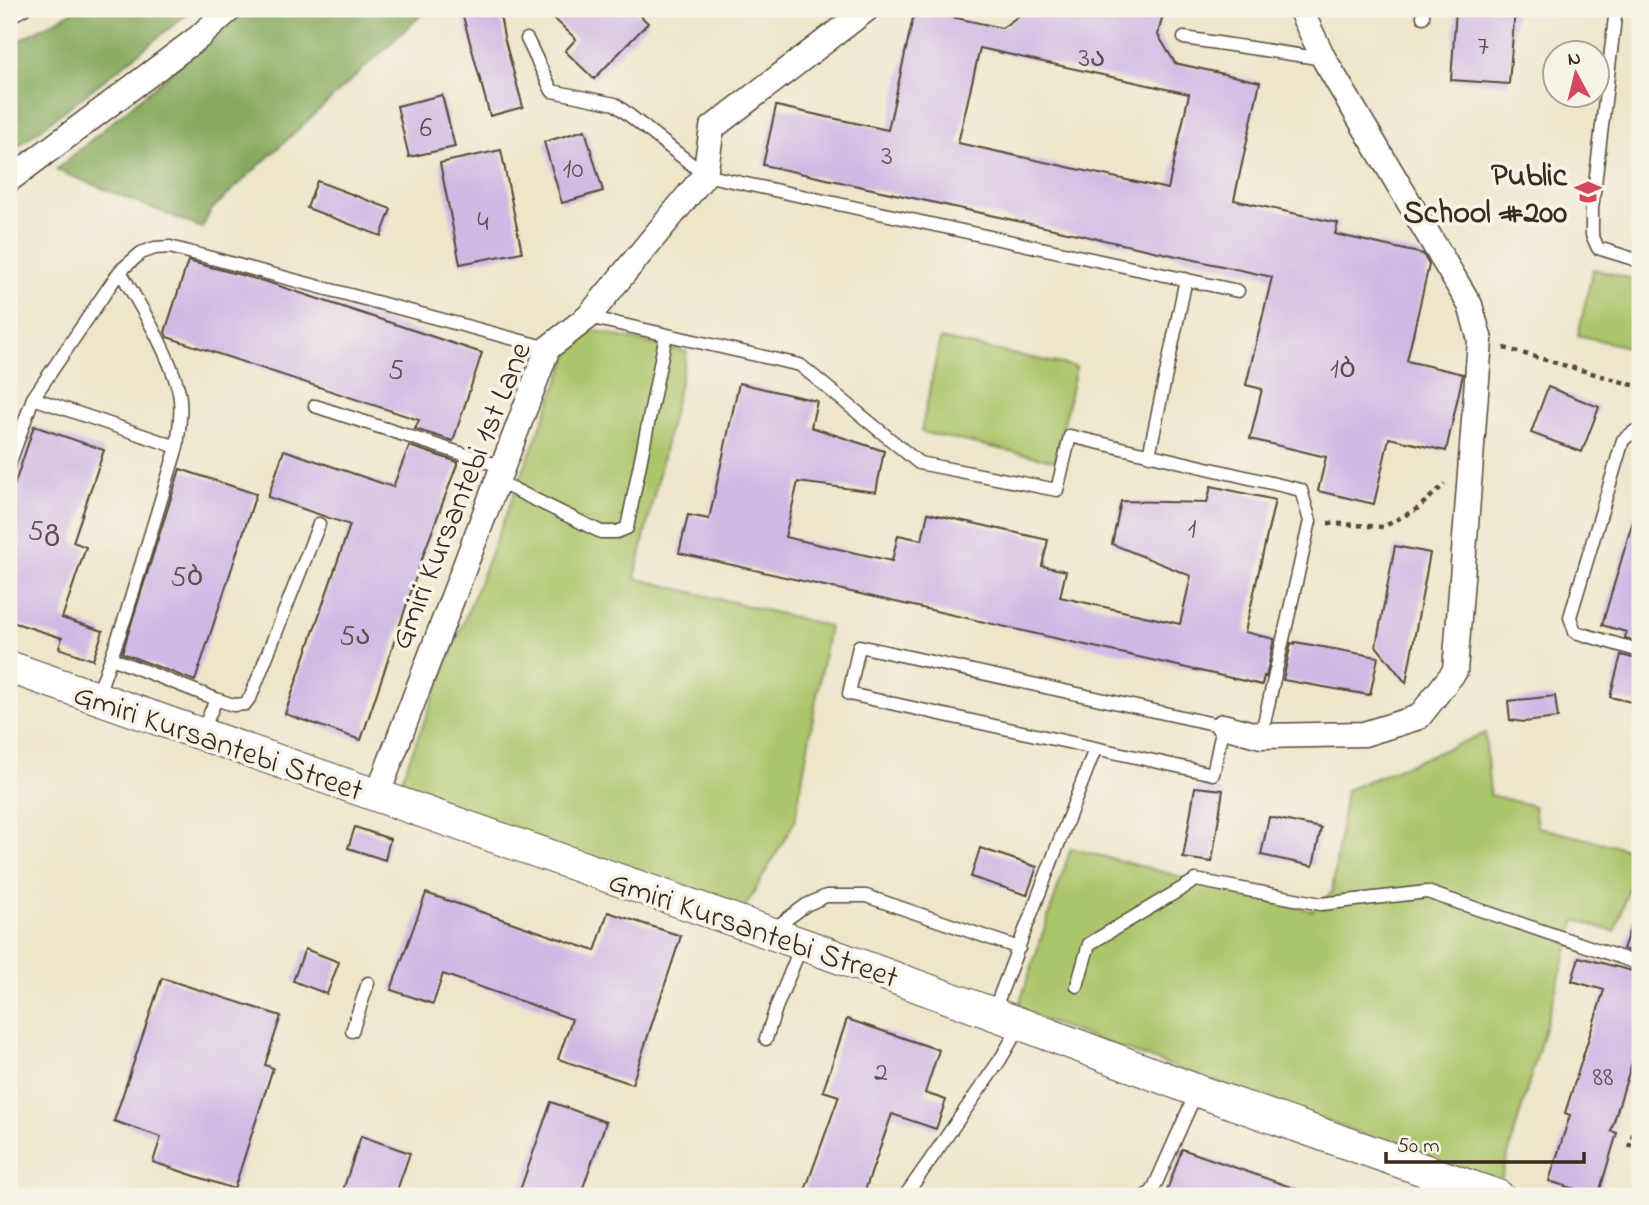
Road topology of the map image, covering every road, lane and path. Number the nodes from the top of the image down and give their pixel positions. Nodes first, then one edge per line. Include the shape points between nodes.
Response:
1 (24, 9) edge
2 (230, 9) edge
3 (867, 9) edge
4 (1300, 9) edge
5 (1616, 9) edge
6 (9, 17) edge
7 (1184, 38) dead end
8 (527, 39) dead end
9 (1324, 59) junction
10 (705, 175) junction
11 (9, 180) edge
12 (1640, 261) edge
13 (120, 271) junction
14 (1186, 279) junction
15 (1238, 290) dead end
16 (588, 317) junction
17 (666, 335) junction
18 (1480, 340) junction
19 (548, 348) junction
20 (1640, 387) edge
21 (33, 398) junction
22 (315, 406) dead end
23 (1640, 432) edge
24 (177, 447) junction
25 (1149, 455) junction
26 (1471, 460) junction
27 (9, 465) edge
28 (500, 474) junction
29 (1310, 521) junction
30 (319, 524) dead end
31 (1640, 651) edge
32 (111, 659) junction
33 (9, 667) edge
34 (97, 698) junction
35 (216, 699) junction
36 (1223, 726) junction
37 (201, 733) junction
38 (1261, 736) junction
39 (1096, 749) junction
40 (377, 796) junction
41 (769, 932) junction
42 (802, 944) junction
43 (1018, 948) junction
44 (1640, 964) edge
45 (368, 983) dead end
46 (1077, 986) dead end
47 (1007, 1019) junction
48 (352, 1031) dead end
49 (766, 1039) dead end
50 (1198, 1091) junction
51 (1640, 1110) edge
52 (1629, 1148) dead end
53 (1466, 1190) edge
54 (905, 1196) edge
55 (1145, 1196) edge
56 (1498, 1196) edge

1 - 6 lane
2 - 11 street
3 - 10 street via 712,128
4 - 9 street
5 - 12 lane via 1592,235 1598,248
7 - 9 lane
8 - 10 lane via 552,91 615,104
9 - 18 street via 1470,305
10 - 14 lane
10 - 16 street, Gmiri Kursantebi 1st Lane
13 - 19 lane via 141,253 170,247
13 - 21 lane
13 - 24 lane via 162,346 178,390
14 - 15 lane
14 - 25 lane
16 - 17 lane
16 - 19 street, Gmiri Kursantebi 1st Lane
17 - 25 lane via 800,365 919,463 1057,490 1070,436
17 - 28 lane via 627,528 601,532
18 - 20 path
18 - 26 street
19 - 28 street, Gmiri Kursantebi 1st Lane
21 - 24 lane
21 - 27 lane
22 - 28 lane
23 - 31 lane via 1623,440 1570,617 1575,632
24 - 32 lane
25 - 29 lane via 1300,490
26 - 29 path via 1417,509 1382,527
26 - 38 street via 1455,671 1419,717 1364,734
28 - 40 street, Gmiri Kursantebi 1st Lane
29 - 38 lane
30 - 35 lane via 251,696 245,704
32 - 34 lane
32 - 35 lane
33 - 34 street, Gmiri Kursantebi Street
34 - 37 street, Gmiri Kursantebi Street
35 - 37 lane
36 - 38 street
36 - 39 lane via 1213,774
36 - 39 lane via 859,646 849,694
37 - 40 street, Gmiri Kursantebi Street
39 - 43 lane
40 - 41 street, Gmiri Kursantebi Street
41 - 42 street, Gmiri Kursantebi Street
41 - 43 lane via 826,896 866,896
42 - 47 street, Gmiri Kursantebi Street
42 - 49 lane
43 - 47 lane
44 - 46 lane via 1427,892 1321,904 1196,880 1089,944
45 - 48 lane
47 - 50 street, Gmiri Kursantebi Street
47 - 54 lane via 1000,1060
50 - 53 street, Gmiri Kursantebi Street
50 - 55 lane via 1152,1192
51 - 52 path
53 - 56 street, Gmiri Kursantebi Street

